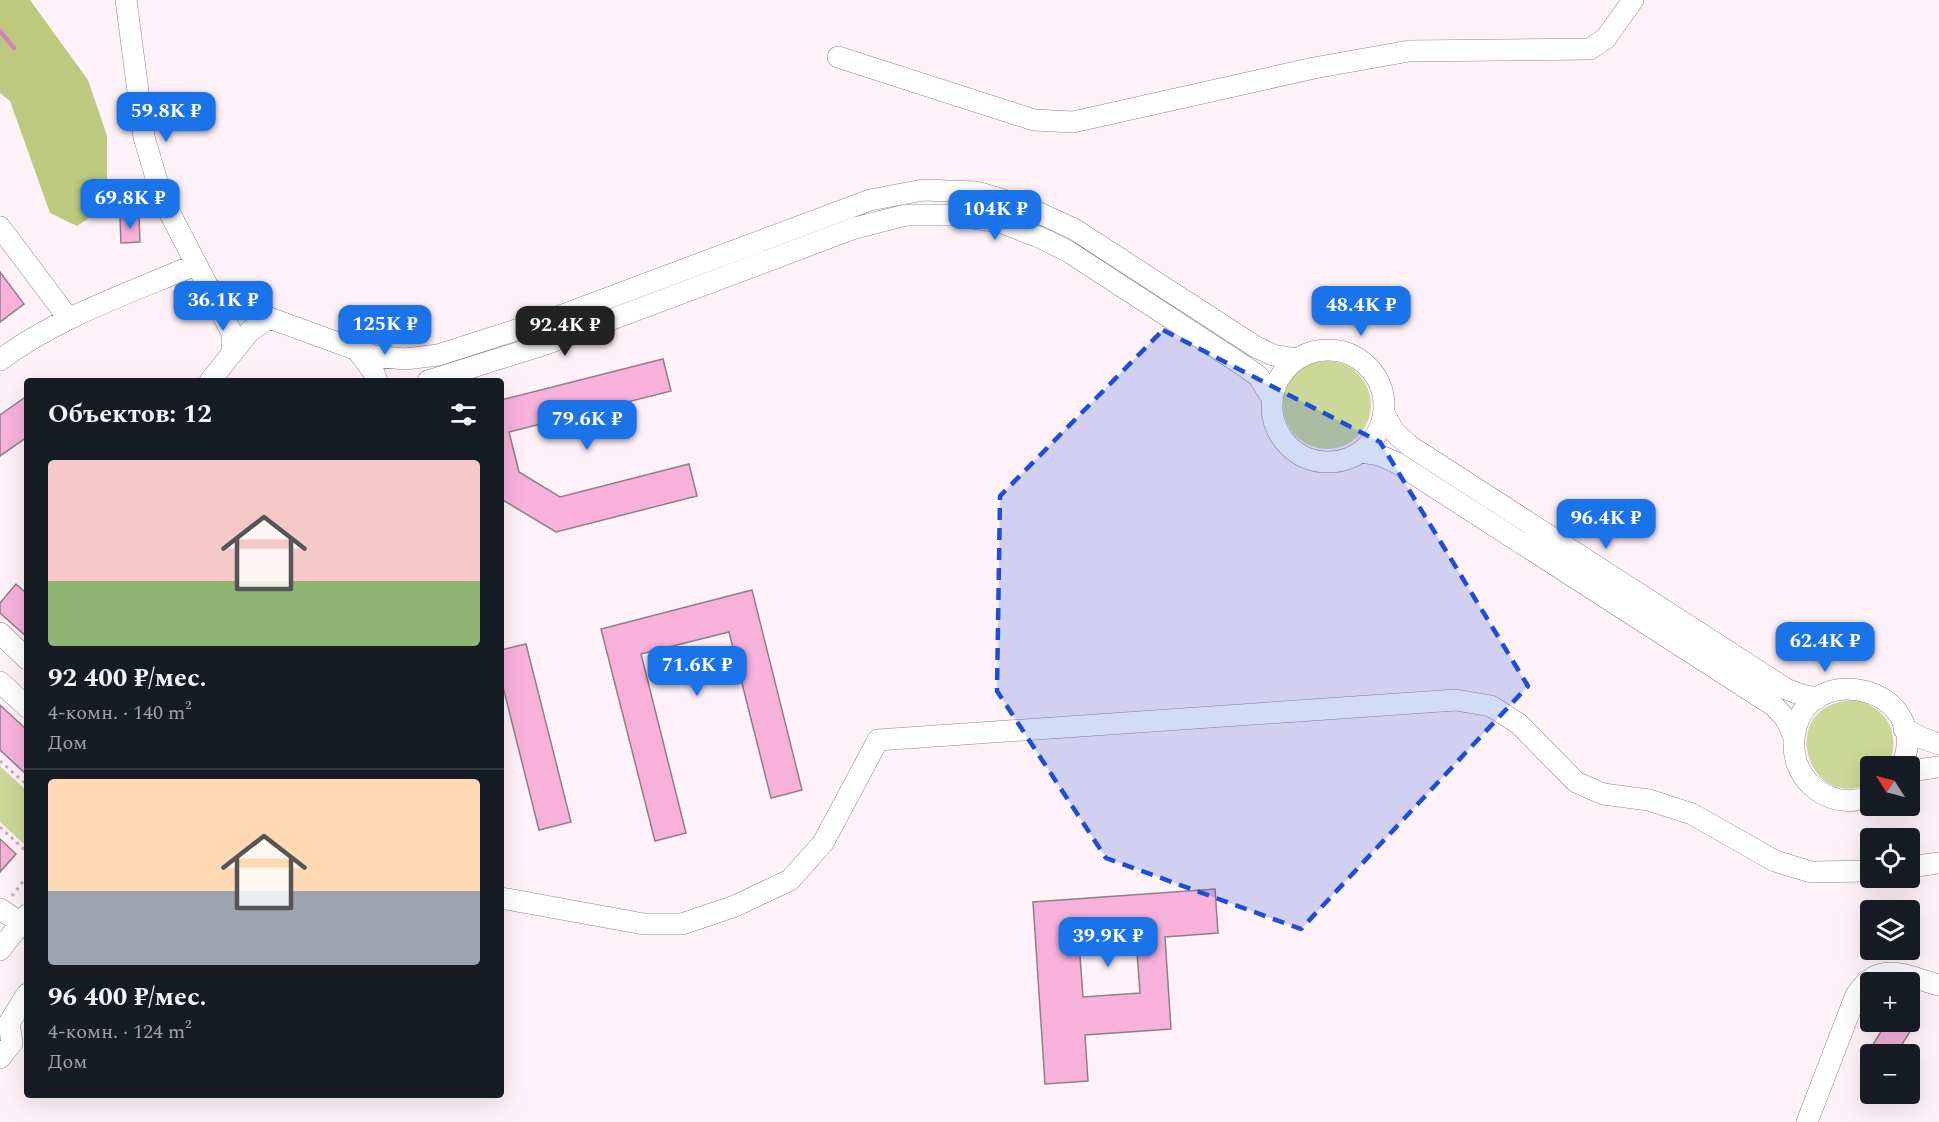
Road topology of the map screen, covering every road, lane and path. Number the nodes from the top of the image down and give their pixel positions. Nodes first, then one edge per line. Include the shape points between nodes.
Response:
1 (126, 0) edge
2 (1633, 0) edge
3 (838, 57) dead end
4 (0, 227) edge
5 (195, 265) junction
6 (207, 287) junction
7 (269, 318) junction
8 (69, 320) junction
9 (357, 350) junction
10 (232, 351) junction
11 (1296, 359) junction
12 (0, 360) edge
13 (212, 378) edge
14 (375, 378) edge
15 (438, 378) edge
16 (1272, 398) junction
17 (1384, 413) junction
18 (1360, 452) junction
19 (0, 633) edge
20 (24, 656) edge
21 (0, 682) edge
22 (1818, 698) junction
23 (24, 703) edge
24 (1904, 729) junction
25 (1794, 737) junction
26 (1939, 744) edge
27 (1905, 756) edge
28 (0, 761) edge
29 (1939, 767) edge
30 (1920, 770) edge
31 (24, 782) edge
32 (1860, 799) edge
33 (0, 827) edge
34 (24, 849) edge
35 (1939, 862) edge
36 (1920, 865) edge
37 (1860, 872) edge
38 (24, 880) edge
39 (504, 899) edge
40 (4, 905) edge
41 (24, 921) edge
42 (24, 923) edge
43 (0, 950) edge
44 (1939, 985) edge
45 (24, 999) edge
46 (0, 1058) edge
47 (1808, 1122) edge

1 - 5 street via 144,137 162,198
2 - 3 street via 1606,38 1590,49 1409,51 1314,68 1073,122 1035,120
4 - 8 street
5 - 6 street
5 - 8 street
6 - 7 street
6 - 10 street via 232,333
7 - 9 street
7 - 10 street via 249,331
8 - 12 street via 21,344
9 - 11 street via 405,359 438,355 560,316 870,200 923,189 977,192 1024,206 1074,229 1256,347 1273,356
9 - 14 street
10 - 13 street
11 - 16 street via 1280,376
11 - 17 street via 1330,349 1363,361 1378,379
15 - 16 street via 546,344 855,228 906,215 953,215 1000,222 1069,252 1258,376
16 - 18 street via 1279,432 1285,442 1304,456 1327,462
17 - 18 street via 1376,435
17 - 22 street via 1394,432 1410,446 1786,689
18 - 25 street via 1397,463 1774,706 1786,719
19 - 20 street
21 - 23 street
22 - 24 street via 1840,689 1875,694 1893,708
22 - 25 street via 1802,715
24 - 26 street
24 - 27 street
25 - 32 street via 1796,761 1807,781 1837,800
28 - 31 path
29 - 30 street
33 - 34 path
35 - 36 street
37 - 39 street via 1811,872 1775,861 1692,814 1649,800 1603,794 1576,782 1518,724 1491,706 1456,700 878,740 823,843 790,880 735,906 682,924 644,924
38 - 40 path
40 - 41 street
42 - 43 street
44 - 47 street via 1892,973 1878,974 1865,982 1856,995
45 - 46 street via 9,1023 12,1043

